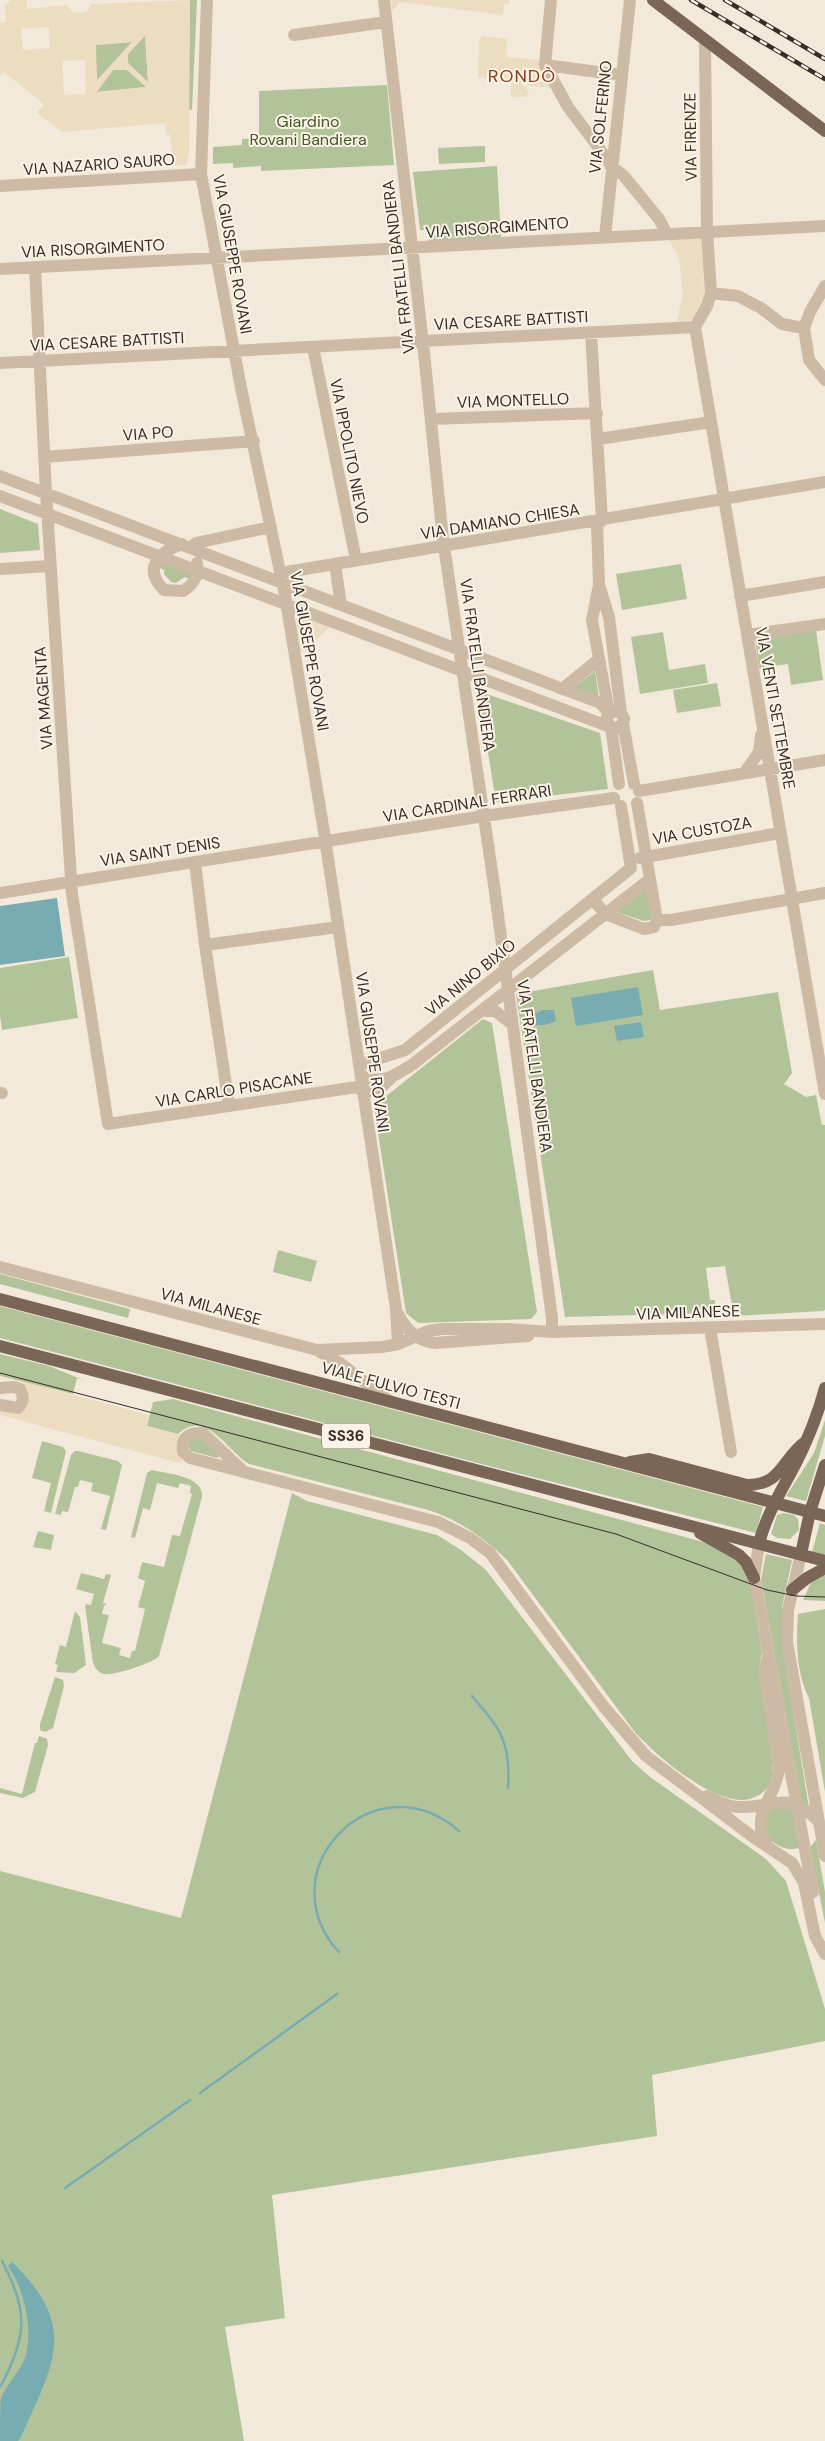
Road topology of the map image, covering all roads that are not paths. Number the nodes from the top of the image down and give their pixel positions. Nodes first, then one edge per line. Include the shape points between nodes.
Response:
1 (207, 0) edge
2 (384, 0) edge
3 (550, 0) edge
4 (630, 0) edge
5 (653, 0) edge
6 (386, 22) junction
7 (294, 35) dead end
8 (705, 41) junction
9 (545, 65) junction
10 (621, 75) junction
11 (825, 131) edge
12 (613, 171) junction
13 (201, 174) junction
14 (0, 186) edge
15 (825, 226) edge
16 (707, 232) junction
17 (667, 234) junction
18 (604, 237) junction
19 (412, 248) junction
20 (216, 259) junction
21 (35, 267) junction
22 (0, 269) edge
23 (825, 286) edge
24 (711, 293) junction
25 (695, 327) junction
26 (804, 328) junction
27 (591, 333) junction
28 (423, 341) junction
29 (313, 348) junction
30 (234, 351) junction
31 (39, 361) junction
32 (0, 363) edge
33 (825, 380) edge
34 (597, 413) junction
35 (431, 419) junction
36 (711, 422) junction
37 (598, 439) junction
38 (254, 441) junction
39 (44, 457) junction
40 (0, 476) edge
41 (825, 482) edge
42 (46, 493) junction
43 (0, 496) edge
44 (724, 499) junction
45 (48, 514) junction
46 (600, 521) junction
47 (271, 527) junction
48 (187, 546) junction
49 (444, 546) junction
50 (158, 556) junction
51 (356, 560) junction
52 (335, 564) junction
53 (51, 566) junction
54 (0, 569) edge
55 (198, 570) junction
56 (282, 578) junction
57 (825, 582) edge
58 (600, 585) junction
59 (740, 596) junction
60 (287, 604) junction
61 (341, 605) junction
62 (825, 624) edge
63 (747, 635) junction
64 (458, 650) junction
65 (598, 660) junction
66 (461, 670) junction
67 (481, 678) junction
68 (562, 689) junction
69 (464, 694) junction
70 (616, 716) junction
71 (763, 725) junction
72 (610, 727) junction
73 (824, 760) edge
74 (771, 769) junction
75 (745, 772) junction
76 (825, 774) edge
77 (619, 784) junction
78 (637, 793) junction
79 (618, 802) junction
80 (484, 816) junction
81 (780, 833) junction
82 (325, 842) junction
83 (646, 856) junction
84 (195, 862) junction
85 (630, 864) junction
86 (650, 878) junction
87 (71, 882) junction
88 (0, 893) edge
89 (825, 893) edge
90 (593, 899) junction
91 (791, 899) junction
92 (605, 914) junction
93 (658, 920) junction
94 (338, 927) junction
95 (205, 945) junction
96 (506, 971) junction
97 (508, 991) junction
98 (482, 1011) junction
99 (512, 1024) junction
100 (405, 1050) junction
101 (413, 1064) junction
102 (360, 1070) junction
103 (390, 1079) junction
104 (363, 1092) junction
105 (825, 1094) edge
106 (229, 1105) junction
107 (108, 1124) joint
108 (0, 1267) edge
109 (0, 1299) edge
110 (396, 1309) junction
111 (825, 1324) edge
112 (710, 1328) junction
113 (552, 1332) junction
114 (416, 1337) junction
115 (398, 1344) junction
116 (0, 1346) edge
117 (317, 1350) junction
118 (0, 1388) edge
119 (825, 1388) edge
120 (391, 1402) junction
121 (0, 1405) edge
122 (805, 1442) junction
123 (731, 1452) dead end
124 (626, 1463) junction
125 (243, 1471) dead end
126 (824, 1472) edge
127 (773, 1502) junction
128 (810, 1512) junction
129 (825, 1516) edge
130 (692, 1527) junction
131 (759, 1542) junction
132 (800, 1554) junction
133 (825, 1561) edge
134 (825, 1568) edge
135 (754, 1578) junction
136 (792, 1590) junction
137 (769, 1650) junction
138 (685, 1785) junction
139 (766, 1803) junction
140 (797, 1804) junction
141 (819, 1822) junction
142 (768, 1846) junction
143 (805, 1848) junction
144 (779, 1853) junction
145 (825, 1856) edge
146 (825, 1945) edge
147 (825, 1954) edge

1 - 13 street, VIA GIUSEPPE ROVANI
2 - 6 street, VIA FRATELLI BANDIERA
3 - 9 street
4 - 10 street, VIA SOLFERINO
5 - 8 main road
6 - 7 street
6 - 19 street, VIA FRATELLI BANDIERA
8 - 11 main road
8 - 16 street, VIA FIRENZE
9 - 10 street
9 - 12 street via 568,107
10 - 12 street, VIA SOLFERINO
12 - 17 street via 624,176
12 - 18 street, VIA SOLFERINO
13 - 14 street, VIA NAZARIO SAURO
13 - 20 street, VIA GIUSEPPE ROVANI
15 - 16 street
16 - 17 street, VIA RISORGIMENTO
16 - 24 street, VIA FIRENZE
17 - 18 street, VIA RISORGIMENTO
18 - 19 street, VIA RISORGIMENTO
19 - 20 street, VIA RISORGIMENTO
19 - 28 street, VIA FRATELLI BANDIERA
20 - 21 street, VIA RISORGIMENTO
20 - 30 street, VIA GIUSEPPE ROVANI
21 - 22 street, VIA RISORGIMENTO
21 - 31 street, VIA MAGENTA
23 - 26 street
24 - 25 street
24 - 26 street via 738,296 782,324
25 - 27 street, VIA CESARE BATTISTI
25 - 36 street, VIA VENTI SETTEMBRE
26 - 33 street via 809,360
27 - 28 street, VIA CESARE BATTISTI
27 - 34 street
28 - 29 street, VIA CESARE BATTISTI
28 - 35 street, VIA FRATELLI BANDIERA
29 - 30 street, VIA CESARE BATTISTI
29 - 51 street, VIA IPPOLITO NIEVO
30 - 31 street, VIA CESARE BATTISTI
30 - 38 street, VIA GIUSEPPE ROVANI
31 - 32 street, VIA CESARE BATTISTI
31 - 39 street, VIA MAGENTA
34 - 35 street, VIA MONTELLO
34 - 37 street
35 - 49 street, VIA FRATELLI BANDIERA
36 - 37 street
36 - 44 street, VIA VENTI SETTEMBRE
37 - 46 street
38 - 39 street, VIA PO
38 - 47 street, VIA GIUSEPPE ROVANI
39 - 42 street, VIA MAGENTA
40 - 42 street
41 - 44 street, VIA DAMIANO CHIESA
42 - 45 street, VIA MAGENTA
42 - 48 street
43 - 45 street
44 - 46 street, VIA DAMIANO CHIESA
44 - 59 street, VIA VENTI SETTEMBRE
45 - 50 street
45 - 53 street, VIA MAGENTA
46 - 49 street, VIA DAMIANO CHIESA
46 - 58 street
47 - 48 street
47 - 56 street, VIA GIUSEPPE ROVANI
48 - 50 street via 170,548
48 - 55 street via 197,561
48 - 56 street
49 - 51 street, VIA DAMIANO CHIESA
49 - 64 street, VIA FRATELLI BANDIERA
50 - 55 street
50 - 55 street via 154,568 158,584 164,590 183,591 194,580
51 - 52 street, VIA DAMIANO CHIESA
52 - 56 street, VIA DAMIANO CHIESA
52 - 61 street
53 - 54 street
53 - 87 street, VIA MAGENTA
55 - 60 street
56 - 60 street, VIA GIUSEPPE ROVANI
56 - 61 street
57 - 59 street
58 - 65 street via 592,620
58 - 70 street via 609,617
59 - 63 street, VIA VENTI SETTEMBRE
60 - 66 street
60 - 82 street, VIA GIUSEPPE ROVANI
61 - 64 street
62 - 63 street
63 - 71 street, VIA VENTI SETTEMBRE
64 - 66 street, VIA FRATELLI BANDIERA
64 - 68 street
65 - 68 street
65 - 70 street
66 - 67 street
66 - 69 street, VIA FRATELLI BANDIERA
67 - 69 street
67 - 72 street
68 - 70 street via 600,702
69 - 80 street, VIA FRATELLI BANDIERA
70 - 72 street via 606,720
70 - 78 street
71 - 74 street, VIA VENTI SETTEMBRE
71 - 75 street via 759,752
72 - 77 street
73 - 74 street
73 - 76 street
74 - 75 street
74 - 81 street, VIA VENTI SETTEMBRE
75 - 78 street
77 - 78 street via 627,782
77 - 79 street via 614,790
78 - 79 street via 629,807
78 - 83 street
79 - 80 street, VIA CARDINAL FERRARI
79 - 85 street
80 - 82 street, VIA CARDINAL FERRARI
80 - 96 street, VIA FRATELLI BANDIERA
81 - 83 street, VIA CUSTOZA
81 - 91 street, VIA VENTI SETTEMBRE
82 - 84 street, VIA SAINT DENIS
82 - 94 street, VIA GIUSEPPE ROVANI
83 - 85 street, VIA CUSTOZA
83 - 86 street
84 - 87 street, VIA SAINT DENIS
84 - 95 street
85 - 90 street, VIA NINO BIXIO
86 - 92 street, VIA NINO BIXIO
86 - 93 street
87 - 88 street, VIA SAINT DENIS
87 - 107 street, VIA MAGENTA
89 - 91 street
90 - 92 street
90 - 96 street, VIA NINO BIXIO
91 - 93 street
91 - 105 street, VIA VENTI SETTEMBRE
92 - 93 street via 644,928 654,927
92 - 97 street, VIA NINO BIXIO
94 - 95 street
94 - 102 street, VIA GIUSEPPE ROVANI
95 - 106 street
96 - 97 street, VIA FRATELLI BANDIERA
96 - 100 street, VIA NINO BIXIO
97 - 98 street, VIA NINO BIXIO
97 - 99 street, VIA FRATELLI BANDIERA
98 - 99 street, VIA NINO BIXIO via 495,1011
98 - 101 street, VIA NINO BIXIO
99 - 113 street, VIA FRATELLI BANDIERA
100 - 101 street
100 - 102 street, VIA NINO BIXIO
101 - 103 street, VIA NINO BIXIO
102 - 103 street via 372,1080
102 - 104 street, VIA GIUSEPPE ROVANI
103 - 104 street, VIA NINO BIXIO via 378,1090
104 - 106 street, VIA CARLO PISACANE via 357,1087
104 - 110 street, VIA GIUSEPPE ROVANI
106 - 107 street, VIA CARLO PISACANE
108 - 117 street, VIA MILANESE
109 - 120 main road, VIALE FULVIO TESTI
110 - 114 street, VIA GIUSEPPE ROVANI
110 - 115 street, VIA GIUSEPPE ROVANI
111 - 112 street, VIA MILANESE
112 - 113 street, VIA MILANESE
112 - 123 street
113 - 114 street, VIA MILANESE via 507,1339 434,1343
114 - 115 street, VIA MILANESE
115 - 117 street, VIA MILANESE
116 - 130 main road, SS36
117 - 120 street via 340,1363
118 - 121 street via 20,1389 24,1396 18,1408
119 - 122 main road via 820,1409
120 - 124 main road, VIALE FULVIO TESTI
122 - 124 main road via 794,1450 781,1471 770,1480 755,1485 649,1459
122 - 127 main road
124 - 127 main road, VIALE FULVIO TESTI
125 - 138 street via 438,1522 470,1538 490,1553 624,1732 646,1756
126 - 128 main road
127 - 128 main road, VIALE FULVIO TESTI
127 - 131 main road
128 - 129 main road, VIALE FULVIO TESTI
128 - 132 main road
130 - 131 main road, SS36
130 - 135 main road via 739,1555
131 - 132 main road
131 - 135 street
132 - 133 main road
132 - 136 street
134 - 136 main road
135 - 137 street
136 - 141 street via 787,1642
137 - 139 street via 764,1671 779,1769 778,1782
137 - 140 street
138 - 139 street via 737,1807
138 - 142 street
139 - 140 street
139 - 142 street via 759,1825
140 - 141 street
140 - 143 street
141 - 143 street via 813,1840
141 - 145 street
142 - 144 street
143 - 144 street
143 - 146 street
144 - 147 street via 800,1873 815,1936

